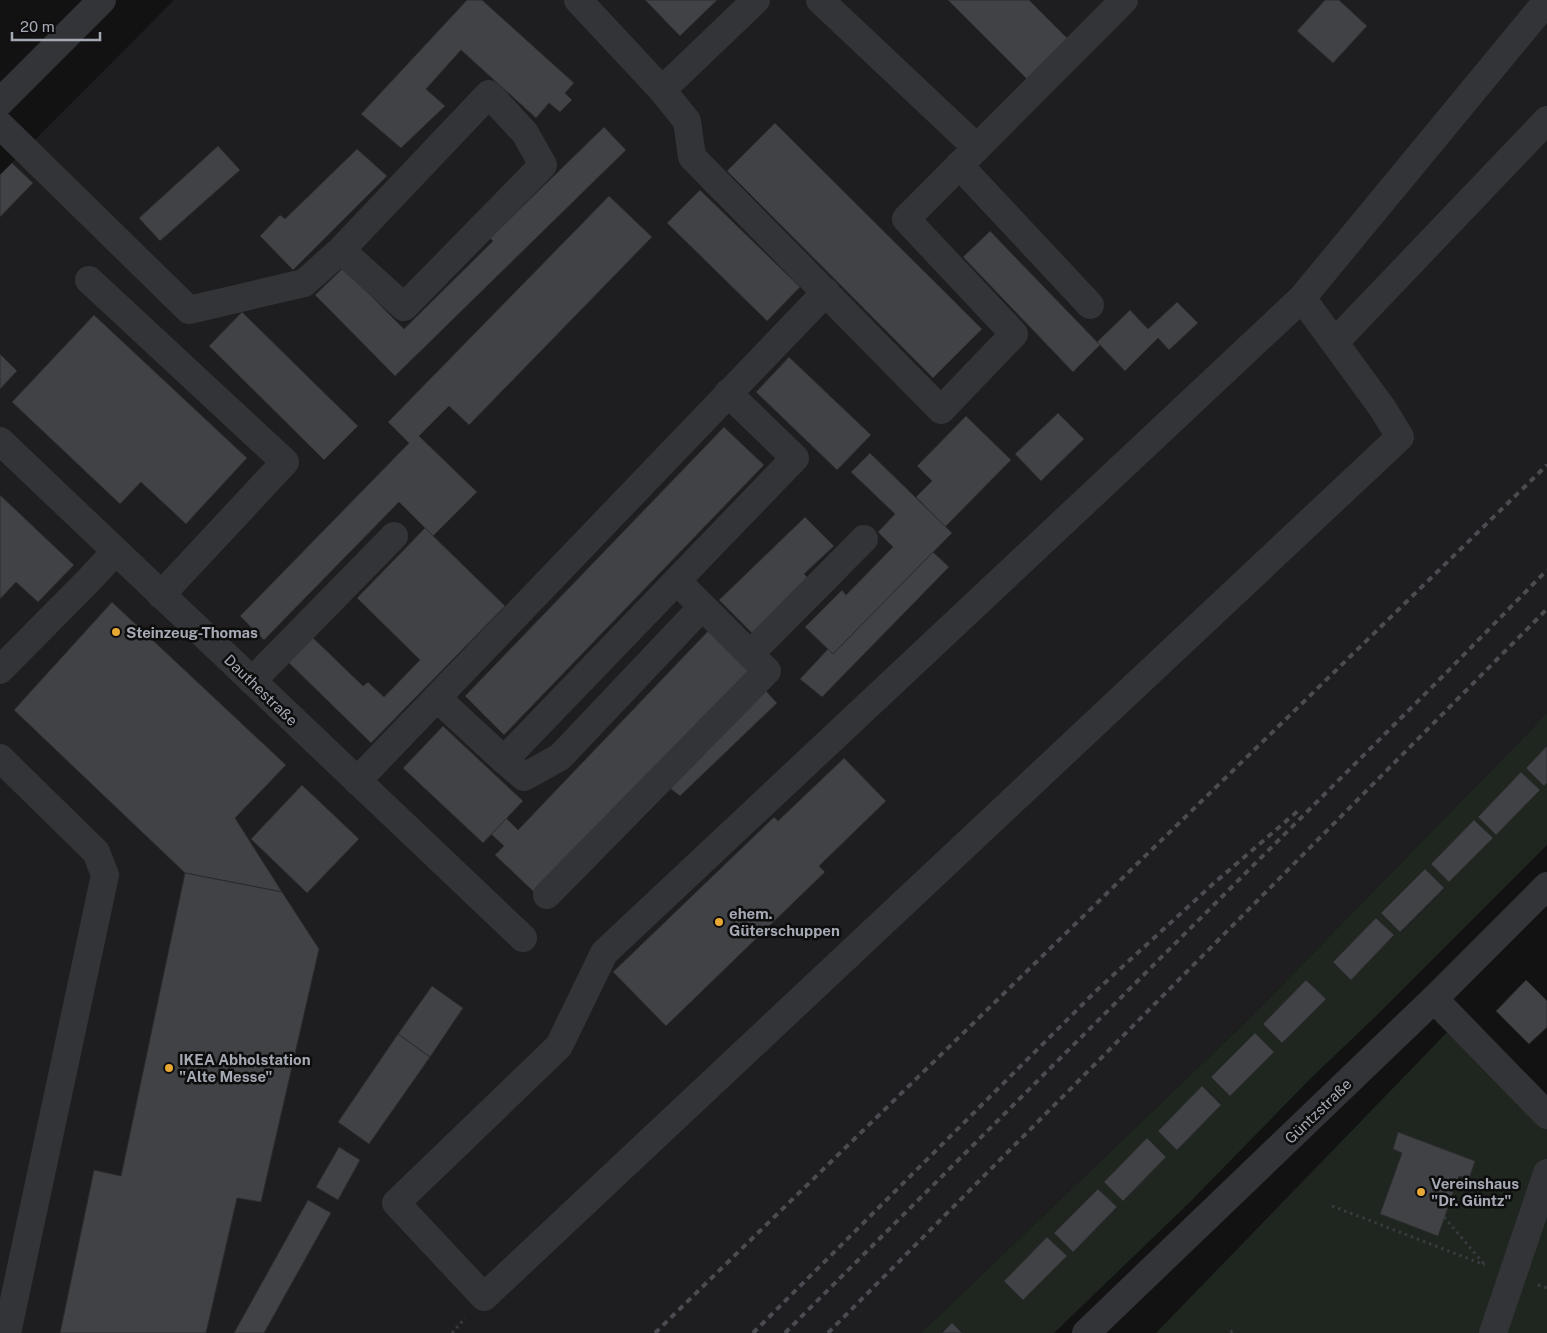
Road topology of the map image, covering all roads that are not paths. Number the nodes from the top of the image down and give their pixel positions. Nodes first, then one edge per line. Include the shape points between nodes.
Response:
1 (102, 0) edge
2 (578, 0) edge
3 (756, 0) edge
4 (820, 0) edge
5 (1124, 0) edge
6 (1547, 1) edge
7 (662, 90) junction
8 (0, 102) edge
9 (1547, 120) edge
10 (0, 125) edge
11 (968, 157) junction
12 (341, 250) junction
13 (89, 280) dead end
14 (826, 292) junction
15 (1302, 298) junction
16 (1090, 305) dead end
17 (1335, 342) junction
18 (728, 393) junction
19 (0, 441) edge
20 (394, 536) dead end
21 (864, 539) dead end
22 (116, 551) junction
23 (677, 581) junction
24 (162, 595) junction
25 (702, 607) junction
26 (750, 654) junction
27 (1, 669) edge
28 (252, 681) junction
29 (437, 698) junction
30 (0, 758) edge
31 (504, 760) junction
32 (357, 781) junction
33 (1547, 886) edge
34 (546, 896) dead end
35 (522, 938) dead end
36 (1434, 999) junction
37 (1547, 1115) edge
38 (1547, 1173) edge
39 (6, 1317) edge
40 (1086, 1333) edge
41 (1494, 1333) edge

1 - 8 street
2 - 7 street
3 - 7 street
4 - 11 street
5 - 11 street
6 - 15 street
7 - 14 street via 687,121 692,157
9 - 17 street
10 - 12 street via 189,310 304,283
11 - 14 street via 906,219 1014,334 941,410
11 - 16 street
12 - 12 street via 404,306 543,165 525,133 489,94
13 - 24 street via 285,462
14 - 18 street
15 - 17 street
15 - 17 street via 604,953 559,1046 396,1203 484,1298 1400,437
18 - 23 street via 796,458
18 - 29 street
19 - 22 street, Dauthestraße
20 - 28 street
21 - 26 street
22 - 24 street, Dauthestraße
22 - 27 street
23 - 25 street
23 - 31 street
24 - 28 street, Dauthestraße
25 - 26 street
25 - 31 street via 560,757 524,777
26 - 34 street via 767,671
28 - 32 street, Dauthestraße
29 - 31 street
29 - 32 street
30 - 39 street via 96,852 105,875
32 - 35 street, Dauthestraße
33 - 36 street, Güntzstraße
36 - 37 street
36 - 40 street, Güntzstraße
38 - 41 street

